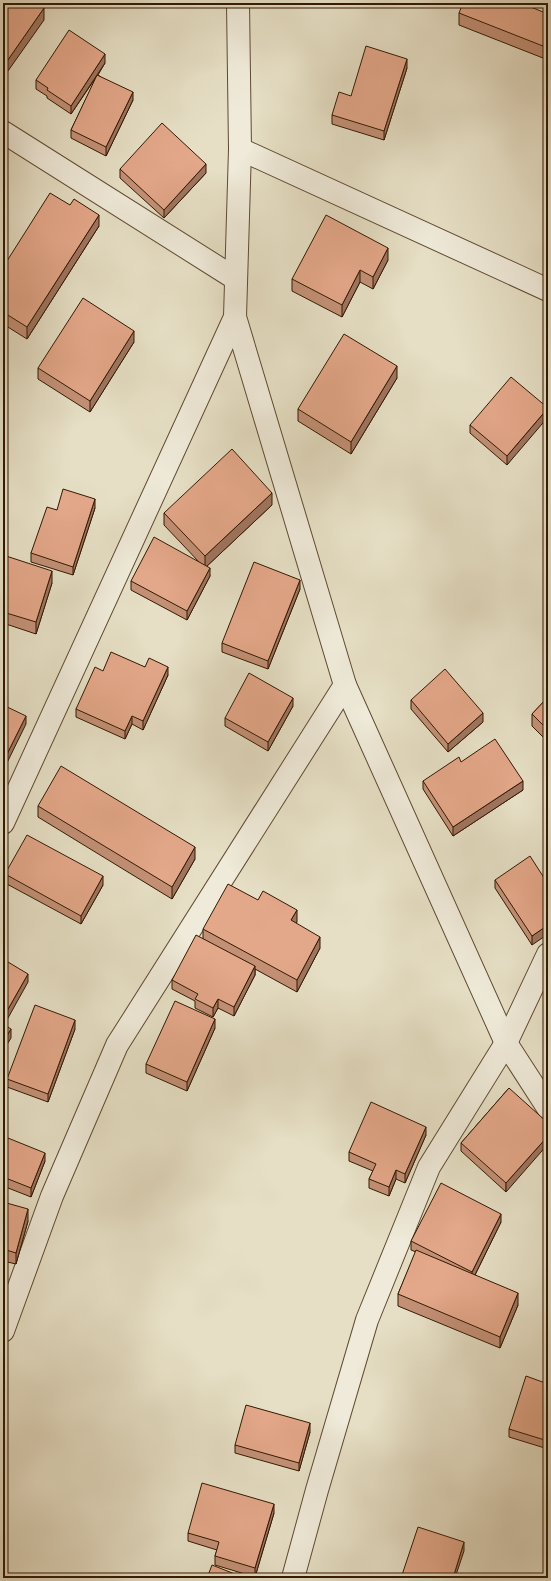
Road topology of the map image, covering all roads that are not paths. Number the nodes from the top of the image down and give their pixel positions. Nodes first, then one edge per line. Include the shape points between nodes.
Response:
1 (238, 3) edge
2 (3, 132) edge
3 (240, 149) junction
4 (236, 279) junction
5 (548, 290) edge
6 (235, 317) junction
7 (345, 685) junction
8 (3, 823) edge
9 (548, 954) edge
10 (506, 1043) junction
11 (548, 1108) edge
12 (3, 1331) edge
13 (293, 1578) edge

1 - 3 street
2 - 4 street
3 - 4 street
3 - 5 street
4 - 6 street
6 - 7 street
6 - 8 street
7 - 10 street
7 - 12 street via 117,1045 52,1196
9 - 10 street
10 - 11 street
10 - 13 street via 429,1167 367,1320

